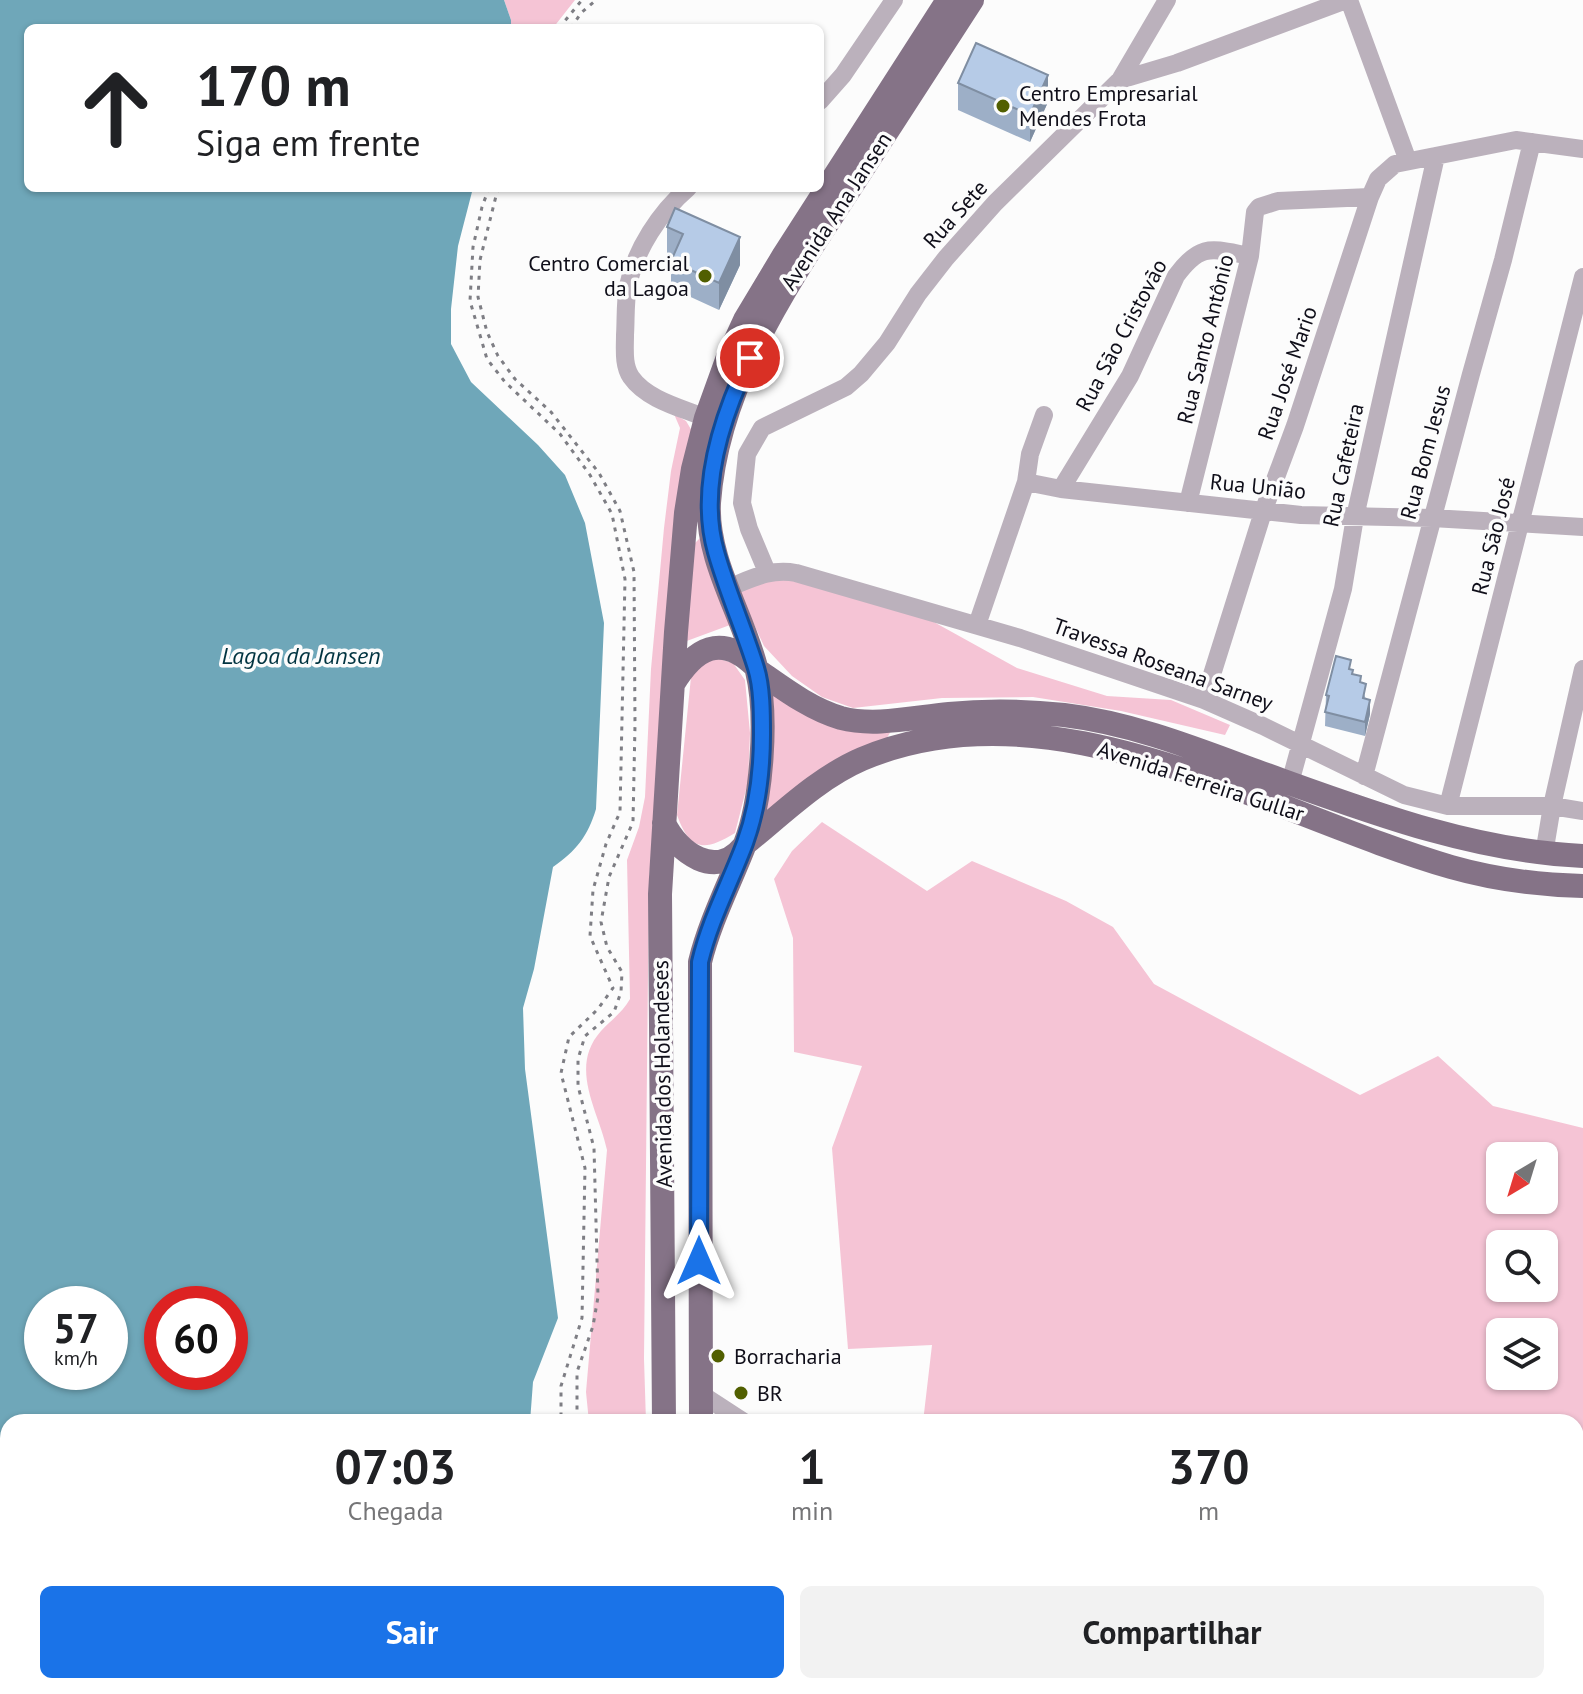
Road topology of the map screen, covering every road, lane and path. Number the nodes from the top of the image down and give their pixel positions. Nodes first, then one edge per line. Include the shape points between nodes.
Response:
1 (582, 0) edge
2 (596, 0) edge
3 (894, 0) edge
4 (948, 0) edge
5 (972, 0) edge
6 (1167, 0) edge
7 (1348, 0) edge
8 (562, 24) edge
9 (574, 24) edge
10 (1120, 80) junction
11 (824, 96) edge
12 (1532, 142) junction
13 (1583, 149) edge
14 (1436, 156) junction
15 (1408, 161) junction
16 (488, 192) edge
17 (497, 192) edge
18 (684, 192) edge
19 (1370, 197) junction
20 (1250, 256) junction
21 (1583, 277) edge
22 (1044, 415) dead end
23 (706, 418) junction
24 (1026, 482) junction
25 (1061, 489) junction
26 (1188, 503) junction
27 (1263, 512) junction
28 (1355, 517) junction
29 (1432, 518) junction
30 (1522, 523) junction
31 (1583, 527) edge
32 (767, 572) junction
33 (728, 588) junction
34 (977, 625) junction
35 (756, 668) junction
36 (1583, 669) edge
37 (673, 684) junction
38 (1204, 700) junction
39 (1300, 743) junction
40 (1264, 773) junction
41 (1364, 776) junction
42 (1290, 783) junction
43 (1257, 798) junction
44 (1448, 806) junction
45 (1552, 806) junction
46 (1583, 811) edge
47 (664, 823) junction
48 (744, 846) junction
49 (1544, 854) junction
50 (1583, 856) edge
51 (1583, 886) edge
52 (663, 1153) junction
53 (701, 1394) junction
54 (561, 1414) edge
55 (577, 1414) edge
56 (664, 1414) edge
57 (676, 1414) edge
58 (701, 1414) edge
59 (732, 1414) edge

1 - 8 path
2 - 9 path
3 - 11 street
4 - 23 main road, Avenida Ana Jansen via 745,320
5 - 33 main road, Avenida Ana Jansen via 784,291 743,372 714,464 709,507
6 - 10 street
7 - 10 street, Rua Sete
7 - 15 street
10 - 32 street, Rua Sete via 946,258 861,374 846,387 762,428 755,437 747,454 742,503
12 - 13 street
12 - 14 street via 1495,143
12 - 29 street, Rua Bom Jesus
14 - 15 street
14 - 28 street, Rua Cafeteira
15 - 19 street, Rua José Mario via 1381,174
16 - 54 path via 473,247 470,301 478,334 487,359 505,382 560,434 590,475 612,514 625,579 620,812 593,890 590,936 613,988 569,1037 561,1073 585,1168 582,1318 561,1386
17 - 55 path via 480,260 478,297 487,332 515,379 551,412 599,473 620,511 634,572 633,822 609,877 601,922 607,947 622,972 621,992 614,1012 585,1036 578,1059 578,1086 594,1148 598,1297 577,1372
18 - 23 street via 648,237 631,274 625,360 628,373 646,391
19 - 20 street, Rua Santo Antônio via 1265,203 1256,209
19 - 27 street, Rua José Mario
20 - 25 street, Rua São Cristovão via 1220,250 1191,256 1176,276 1130,376
20 - 26 street, Rua Santo Antônio
21 - 30 street, Rua São José
22 - 24 street
23 - 37 main road, Avenida Ana Jansen via 686,513
24 - 25 street, Rua União
24 - 34 street
25 - 26 street, Rua União
26 - 27 street, Rua União
27 - 28 street, Rua União
27 - 38 street, Rua José Mario
28 - 29 street, Rua União
28 - 39 street, Rua Cafeteira via 1343,589
29 - 30 street, Rua União
29 - 41 street, Rua Bom Jesus
30 - 31 street, Rua União
30 - 44 street, Rua São José
32 - 33 street
32 - 34 street, Travessa Roseana Sarney via 796,573
33 - 35 main road, Avenida Ana Jansen
34 - 38 street, Travessa Roseana Sarney
35 - 37 main road, Avenida Ferreira Gullar via 735,650 711,648 691,659
35 - 40 main road, Avenida Ferreira Gullar via 806,702 849,720 997,712 1065,715 1158,736
35 - 48 main road, Avenida dos Holandeses via 761,761
36 - 45 street
37 - 47 main road, Avenida dos Holandeses
38 - 39 street, Travessa Roseana Sarney
39 - 41 street, Travessa Roseana Sarney
39 - 42 street, Rua Cafeteira
40 - 42 main road, Avenida Ferreira Gullar
40 - 43 main road
41 - 44 street, Travessa Roseana Sarney via 1404,795
42 - 49 main road, Avenida Ferreira Gullar via 1425,829
43 - 48 main road, Avenida Ferreira Gullar via 1119,750 1044,737 966,735 906,745 860,760 828,778
43 - 51 main road, Avenida Ferreira Gullar via 1455,868
44 - 45 street, Travessa Roseana Sarney
45 - 46 street, Travessa Roseana Sarney
45 - 49 street
47 - 48 main road via 678,845 701,860 725,861
47 - 52 main road, Avenida dos Holandeses
48 - 53 main road, Avenida dos Holandeses via 700,962
49 - 50 main road, Avenida Ferreira Gullar
52 - 56 main road, Avenida dos Holandeses
52 - 57 main road via 674,1186
53 - 58 main road, Avenida dos Holandeses
53 - 59 street

